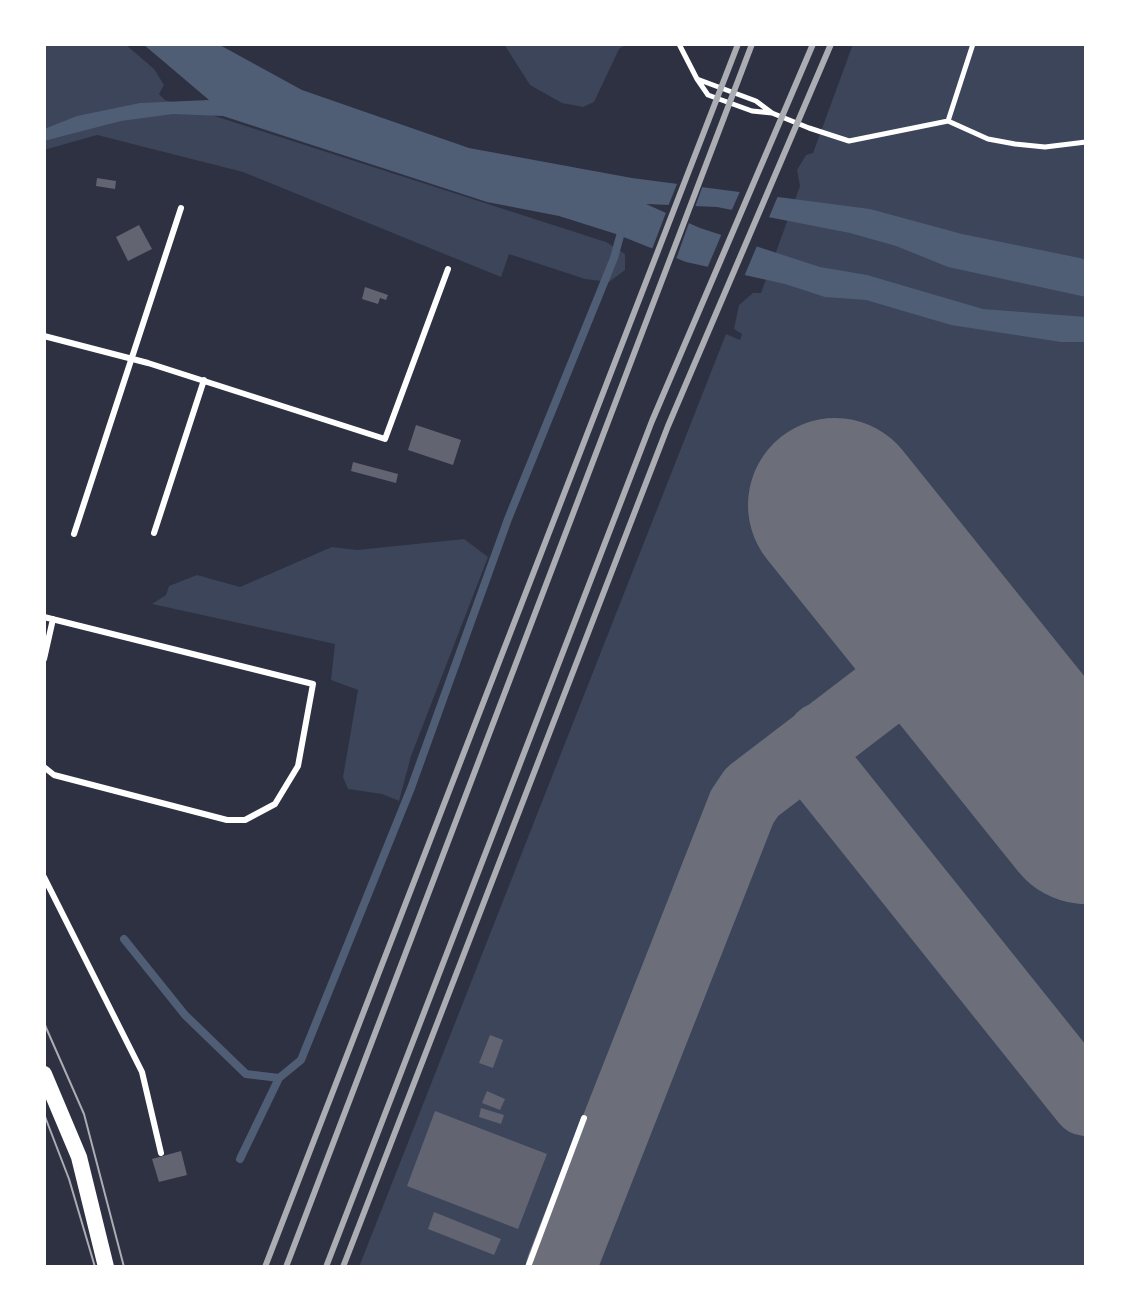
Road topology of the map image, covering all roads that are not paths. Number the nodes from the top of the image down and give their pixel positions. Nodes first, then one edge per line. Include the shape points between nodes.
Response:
1 (181, 208) dead end
2 (448, 269) dead end
3 (44, 336) edge
4 (129, 358) junction
5 (204, 380) junction
6 (154, 533) dead end
7 (74, 534) dead end
8 (44, 617) edge
9 (53, 619) junction
10 (44, 659) edge
11 (44, 767) edge
12 (44, 877) edge
13 (44, 1074) edge
14 (584, 1118) dead end
15 (161, 1153) dead end
16 (106, 1267) edge
17 (528, 1267) edge

1 - 4 lane
2 - 5 lane via 385,439
3 - 4 lane
4 - 5 lane
4 - 7 lane
5 - 6 lane
8 - 9 lane
9 - 10 lane
9 - 11 lane via 313,684 293,777 275,804 245,820 227,820 54,775
12 - 15 lane via 142,1072
13 - 16 main road via 79,1157
14 - 17 lane

